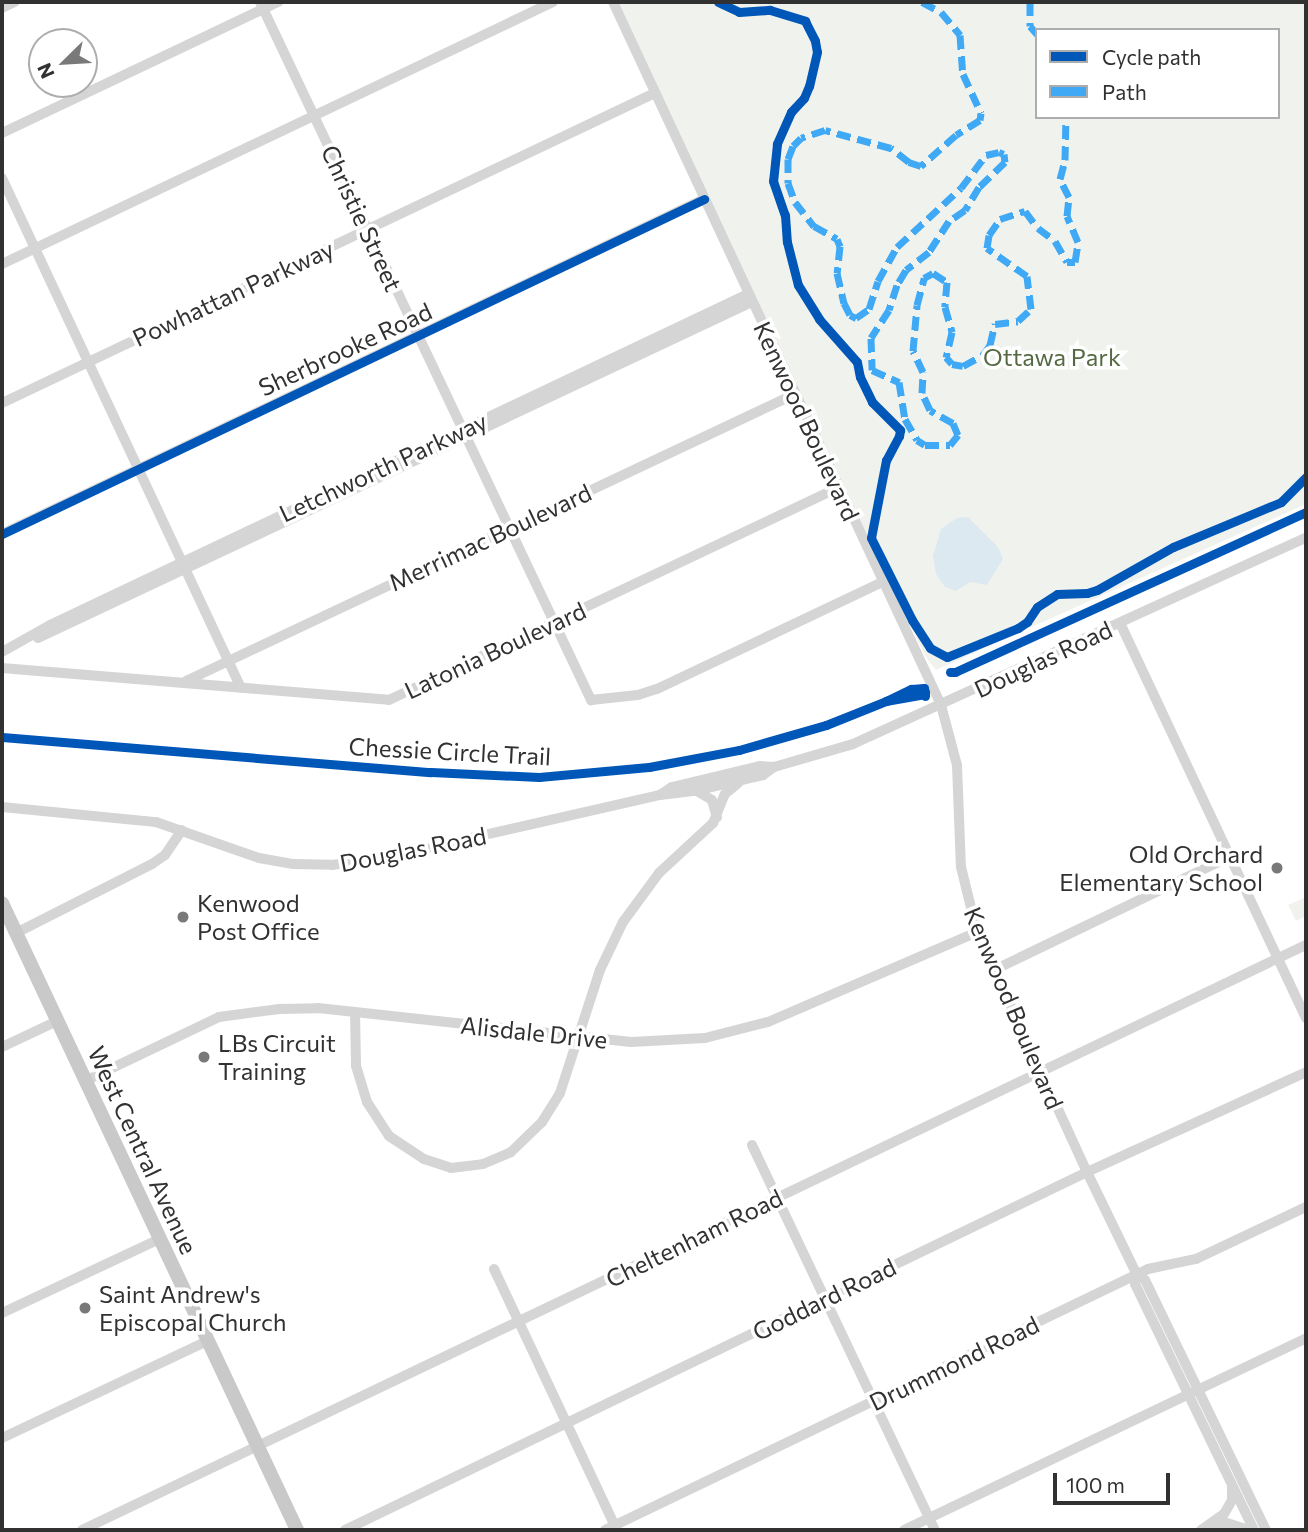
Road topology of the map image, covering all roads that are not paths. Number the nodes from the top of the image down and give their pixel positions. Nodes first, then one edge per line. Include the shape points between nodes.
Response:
1 (15, 2) edge
2 (278, 2) edge
3 (553, 2) edge
4 (613, 2) edge
5 (262, 5) edge
6 (2, 8) edge
7 (654, 93) junction
8 (314, 116) junction
9 (2, 133) edge
10 (2, 178) edge
11 (704, 200) junction
12 (366, 229) junction
13 (35, 248) junction
14 (2, 264) edge
15 (750, 298) junction
16 (417, 337) junction
17 (88, 362) junction
18 (794, 394) junction
19 (2, 403) edge
20 (463, 434) junction
21 (139, 468) junction
22 (838, 488) junction
23 (508, 528) junction
24 (2, 534) edge
25 (1306, 538) edge
26 (185, 566) junction
27 (882, 582) junction
28 (553, 622) junction
29 (1120, 623) junction
30 (2, 652) edge
31 (230, 661) junction
32 (2, 668) edge
33 (186, 681) junction
34 (241, 688) junction
35 (941, 705) junction
36 (774, 767) junction
37 (740, 781) junction
38 (695, 791) junction
39 (660, 795) junction
40 (2, 807) edge
41 (717, 817) junction
42 (182, 830) junction
43 (1231, 856) junction
44 (3, 910) edge
45 (977, 932) junction
46 (16, 933) junction
47 (1306, 945) edge
48 (1278, 958) junction
49 (994, 970) junction
50 (355, 1013) junction
51 (1306, 1018) edge
52 (57, 1021) junction
53 (580, 1038) junction
54 (2, 1047) edge
55 (1040, 1072) junction
56 (1306, 1072) edge
57 (85, 1081) junction
58 (752, 1145) dead end
59 (1087, 1172) junction
60 (777, 1198) junction
61 (1306, 1207) edge
62 (159, 1239) junction
63 (494, 1269) dead end
64 (1137, 1275) junction
65 (824, 1299) junction
66 (2, 1313) edge
67 (519, 1322) junction
68 (1306, 1338) edge
69 (207, 1341) junction
70 (1294, 1344) junction
71 (1306, 1347) edge
72 (1193, 1392) junction
73 (873, 1402) junction
74 (566, 1423) junction
75 (2, 1438) edge
76 (258, 1447) junction
77 (1236, 1482) junction
78 (929, 1518) junction
79 (1206, 1528) edge
80 (612, 1529) edge
81 (82, 1530) edge
82 (297, 1530) edge
83 (345, 1530) edge
84 (904, 1530) edge
85 (935, 1530) edge
86 (1251, 1530) edge
87 (1266, 1530) edge

1 - 6 street
2 - 5 street
3 - 8 street
4 - 7 street, Kenwood Boulevard
5 - 8 street, Christie Street
5 - 9 street
7 - 11 street, Kenwood Boulevard
7 - 12 street, Powhattan Parkway
8 - 12 street, Christie Street
8 - 13 street
10 - 13 street
11 - 15 street, Kenwood Boulevard
11 - 16 street, Sherbrooke Road
12 - 16 street, Christie Street
12 - 17 street, Powhattan Parkway
13 - 14 street
13 - 17 street
15 - 18 street, Kenwood Boulevard
15 - 20 street, Letchworth Parkway
16 - 20 street, Christie Street
16 - 21 street, Sherbrooke Road
17 - 19 street, Powhattan Parkway
17 - 21 street
18 - 22 street, Kenwood Boulevard
18 - 23 street, Merrimac Boulevard
20 - 23 street, Christie Street
20 - 26 street, Letchworth Parkway
21 - 24 street, Sherbrooke Road
21 - 26 street
22 - 27 street, Kenwood Boulevard
22 - 28 street, Latonia Boulevard
23 - 28 street, Christie Street
23 - 31 street, Merrimac Boulevard
25 - 29 street, Douglas Road
26 - 30 street, Letchworth Parkway via 50,625
26 - 31 street
27 - 28 street, Christie Street via 638,695 591,700
27 - 35 street, Kenwood Boulevard
28 - 34 street, Latonia Boulevard via 389,700
29 - 35 street, Douglas Road
29 - 43 street
31 - 33 street, Merrimac Boulevard
31 - 34 street
32 - 33 street, Latonia Boulevard
33 - 34 street, Latonia Boulevard
35 - 36 street, Douglas Road via 840,749
35 - 45 street, Kenwood Boulevard via 957,765 961,867
36 - 37 street, Douglas Road
36 - 39 street, Douglas Road via 760,766 684,784
37 - 38 street, Douglas Road
37 - 41 street via 725,794
38 - 39 street, Douglas Road
38 - 41 street via 712,800
39 - 42 street, Douglas Road via 396,855 332,865 259,858
40 - 42 street, Douglas Road via 155,821
41 - 53 street via 659,873 623,922 600,970
42 - 46 street via 165,855 152,864
43 - 48 street
43 - 49 street
44 - 46 main road, West Central Avenue
45 - 49 street, Kenwood Boulevard
45 - 53 street, Alisdale Drive via 752,1027 672,1041
46 - 52 main road, West Central Avenue
47 - 48 street, Cheltenham Road
48 - 51 street
48 - 55 street, Cheltenham Road
49 - 55 street, Kenwood Boulevard
50 - 53 street, Alisdale Drive
50 - 53 street via 356,1066 374,1116 389,1136 410,1152 452,1168 504,1156 527,1140 559,1093
50 - 57 street, Alisdale Drive via 318,1008 219,1017
52 - 54 street
52 - 57 main road, West Central Avenue
55 - 59 street, Kenwood Boulevard
55 - 60 street, Cheltenham Road
56 - 59 street, Goddard Road
57 - 62 main road, West Central Avenue
58 - 60 street
59 - 64 street, Kenwood Boulevard
59 - 65 street, Goddard Road
60 - 65 street
60 - 67 street, Cheltenham Road
61 - 64 street, Drummond Road via 1196,1259
62 - 66 street
62 - 69 main road, West Central Avenue
63 - 67 street
64 - 72 street, Kenwood Boulevard via 1146,1280
64 - 73 street, Drummond Road
65 - 73 street
65 - 74 street, Goddard Road
67 - 74 street
67 - 76 street, Cheltenham Road
68 - 70 street
69 - 75 street
69 - 76 main road, West Central Avenue
70 - 71 street
70 - 72 street
72 - 77 street, Kenwood Boulevard
72 - 78 street
73 - 78 street
73 - 80 street, Drummond Road
74 - 80 street
74 - 83 street, Goddard Road
76 - 81 street, Cheltenham Road
76 - 82 main road, West Central Avenue
77 - 79 street via 1228,1507
77 - 86 street, Kenwood Boulevard
77 - 87 street, Kenwood Boulevard
78 - 84 street
78 - 85 street
79 - 86 street via 1227,1523

